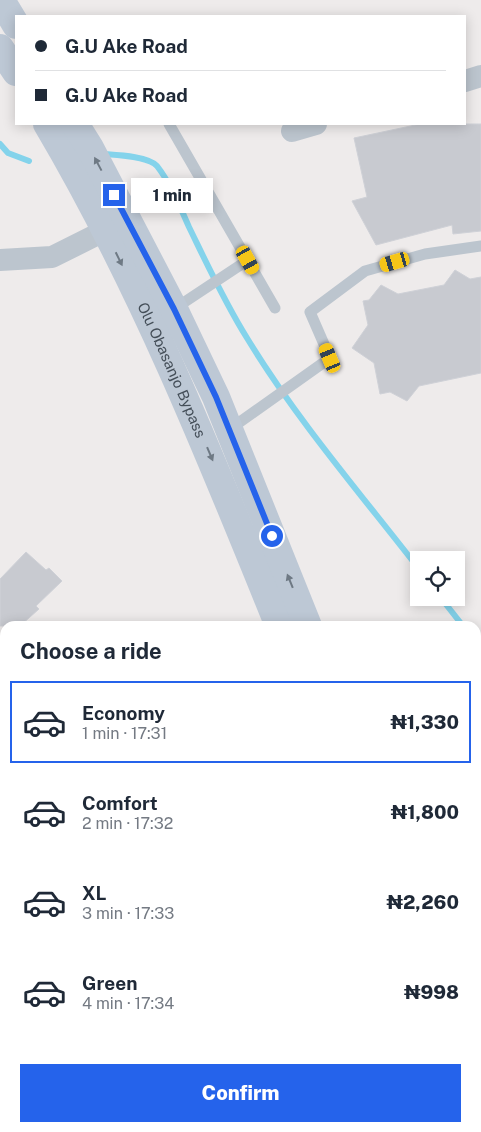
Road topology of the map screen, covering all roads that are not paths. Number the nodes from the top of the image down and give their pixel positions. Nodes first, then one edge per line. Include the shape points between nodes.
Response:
1 (1, 0) edge
2 (15, 23) edge
3 (0, 48) edge
4 (15, 70) edge
5 (481, 76) edge
6 (466, 80) edge
7 (48, 125) edge
8 (76, 125) edge
9 (170, 125) edge
10 (313, 125) edge
11 (292, 131) dead end
12 (104, 231) junction
13 (481, 246) edge
14 (0, 260) edge
15 (248, 260) junction
16 (275, 308) dead end
17 (174, 309) junction
18 (230, 430) junction
19 (277, 621) edge
20 (306, 621) edge

1 - 2 main road
3 - 4 main road
5 - 6 street
7 - 12 main road, Olu Obasanjo Bypass
17 -> 8 main road
9 - 15 lane
10 - 11 street
12 - 14 street via 52,257
12 -> 19 main road, Olu Obasanjo Bypass via 190,408
13 - 18 lane via 425,254 366,271 310,312 330,358
15 - 16 lane
15 - 17 lane
17 - 18 main road
20 -> 18 main road

